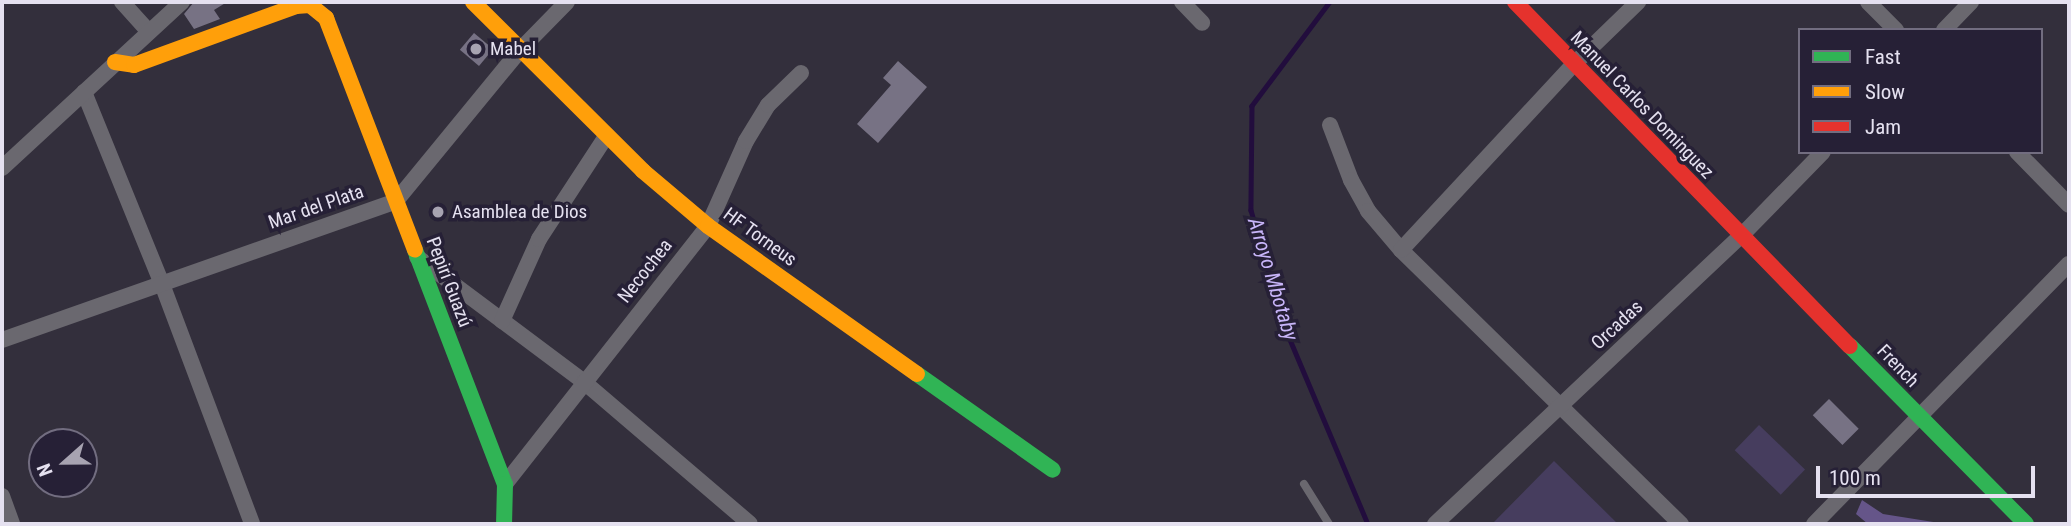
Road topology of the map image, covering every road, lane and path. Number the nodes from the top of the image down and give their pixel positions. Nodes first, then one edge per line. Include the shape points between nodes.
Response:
1 (121, 2) edge
2 (182, 2) edge
3 (473, 2) edge
4 (567, 2) edge
5 (1182, 2) edge
6 (1515, 2) edge
7 (1638, 2) edge
8 (1868, 2) edge
9 (1971, 2) edge
10 (1202, 23) dead end
11 (1894, 28) edge
12 (1946, 28) edge
13 (149, 32) junction
14 (520, 50) junction
15 (115, 62) junction
16 (1573, 65) junction
17 (801, 73) dead end
18 (85, 92) junction
19 (1330, 125) dead end
20 (607, 135) junction
21 (1821, 154) edge
22 (2019, 154) edge
23 (2, 169) edge
24 (396, 201) junction
25 (2069, 205) edge
26 (708, 226) junction
27 (1741, 236) junction
28 (1401, 250) junction
29 (417, 257) junction
30 (2069, 264) edge
31 (162, 284) junction
32 (502, 321) junction
33 (2, 340) edge
34 (584, 382) junction
35 (1561, 407) junction
36 (1920, 419) junction
37 (1053, 470) dead end
38 (505, 484) junction
39 (1304, 484) dead end
40 (2, 496) edge
41 (12, 524) edge
42 (252, 524) edge
43 (504, 524) edge
44 (750, 524) edge
45 (1329, 524) edge
46 (1435, 524) edge
47 (1681, 524) edge
48 (1814, 524) edge
49 (2026, 524) edge

1 - 13 street
2 - 13 street
3 - 14 street, HF Torneus
4 - 14 street
5 - 10 street
6 - 16 street, Manuel Carlos Dominguez
7 - 16 street
8 - 11 street
9 - 12 street
13 - 15 street
14 - 20 street, HF Torneus
14 - 24 street
15 - 18 street
15 - 24 street, Pepirí Guazú via 134,65 296,6 310,5 326,18
16 - 27 street, Manuel Carlos Dominguez
16 - 28 street
17 - 26 street, Necochea via 768,105 746,141
18 - 23 street
18 - 31 street
19 - 28 street via 1368,211
20 - 26 street, HF Torneus
20 - 32 street via 539,239
21 - 27 street, Orcadas
22 - 25 street
24 - 29 street, Pepirí Guazú
24 - 31 street, Mar del Plata
26 - 34 street, Necochea
26 - 37 street, HF Torneus
27 - 35 street, Orcadas
27 - 36 street, French
28 - 35 street
29 - 32 street
29 - 38 street, Pepirí Guazú
30 - 36 street
31 - 33 street, Mar del Plata
31 - 42 street
32 - 34 street
34 - 38 street, Necochea
34 - 44 street
35 - 46 street, Orcadas
35 - 47 street
36 - 48 street
36 - 49 street, French
38 - 43 street, Pepirí Guazú
39 - 45 lane
40 - 41 street

